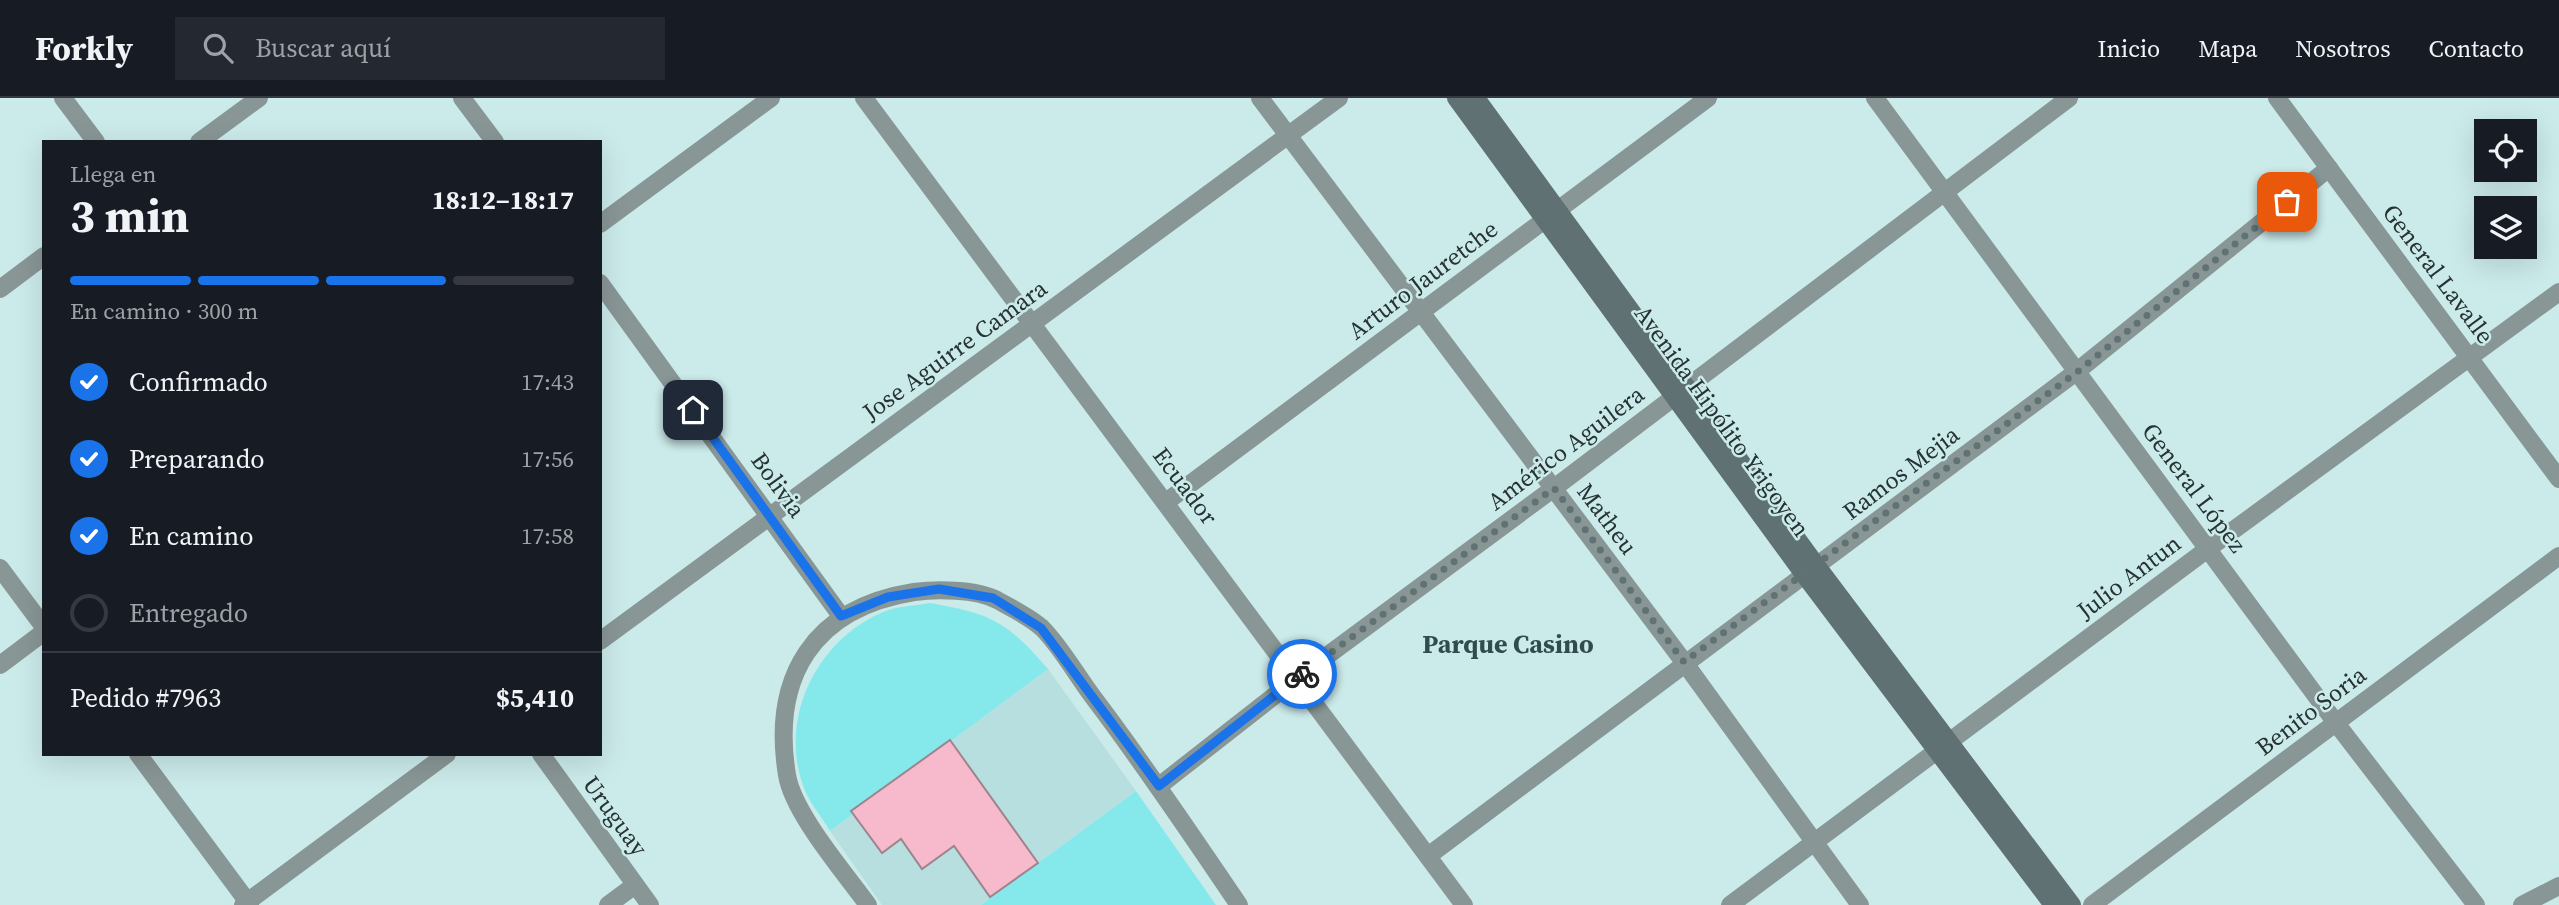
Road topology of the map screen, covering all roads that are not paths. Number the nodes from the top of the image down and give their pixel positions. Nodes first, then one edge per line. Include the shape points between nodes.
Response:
1 (62, 98) edge
2 (259, 98) edge
3 (462, 98) edge
4 (771, 98) edge
5 (864, 98) edge
6 (1261, 98) edge
7 (1339, 98) edge
8 (1456, 98) edge
9 (1476, 98) edge
10 (1708, 98) edge
11 (1875, 98) edge
12 (2068, 98) edge
13 (2277, 98) edge
14 (1289, 136) junction
15 (94, 140) edge
16 (202, 140) edge
17 (494, 140) edge
18 (2329, 168) junction
19 (1945, 193) junction
20 (1552, 215) junction
21 (602, 223) edge
22 (42, 258) edge
23 (602, 286) edge
24 (0, 289) edge
25 (2559, 292) edge
26 (1420, 313) junction
27 (1032, 325) junction
28 (2470, 358) junction
29 (2077, 372) junction
30 (1680, 393) junction
31 (2559, 479) edge
32 (1554, 488) junction
33 (1166, 502) junction
34 (770, 515) junction
35 (2209, 548) junction
36 (2559, 556) edge
37 (0, 568) edge
38 (1811, 571) junction
39 (841, 616) junction
40 (42, 624) edge
41 (42, 634) edge
42 (602, 640) edge
43 (1684, 662) junction
44 (0, 665) edge
45 (1297, 678) junction
46 (2336, 723) junction
47 (1944, 748) junction
48 (139, 756) edge
49 (444, 756) edge
50 (542, 756) edge
51 (1159, 786) junction
52 (1815, 842) junction
53 (1428, 856) junction
54 (635, 885) junction
55 (2559, 886) edge
56 (247, 904) edge
57 (608, 905) edge
58 (650, 905) edge
59 (868, 905) edge
60 (1239, 905) edge
61 (1464, 905) edge
62 (1730, 905) edge
63 (1860, 905) edge
64 (2053, 905) edge
65 (2072, 905) edge
66 (2092, 905) edge
67 (2476, 905) edge
68 (2522, 905) edge

1 - 15 street
2 - 16 street
3 - 17 street
4 - 21 street
5 - 27 street, Ecuador
6 - 14 street, Matheu
7 - 14 street, Jose Aguirre Camara
8 - 20 main road, Avenida Hipólito Yrigoyen
9 - 20 main road, Avenida Hipólito Yrigoyen
10 - 20 street, Arturo Jauretche
11 - 19 street, General López
12 - 19 street, Américo Aguilera
13 - 18 street, General Lavalle
14 - 26 street, Matheu
14 - 27 street, Jose Aguirre Camara
18 - 28 street, General Lavalle
18 - 29 street, Ramos Mejia
19 - 29 street, General López
19 - 30 street, Américo Aguilera
20 - 26 street, Arturo Jauretche
20 - 30 main road, Avenida Hipólito Yrigoyen
22 - 24 street
23 - 34 street, Bolivia
25 - 28 street, Julio Antun
26 - 32 street, Matheu
26 - 33 street, Arturo Jauretche
27 - 33 street, Ecuador
27 - 34 street, Jose Aguirre Camara
28 - 31 street, General Lavalle
28 - 35 street, Julio Antun
29 - 35 street, General López
29 - 38 street, Ramos Mejia
30 - 32 street, Américo Aguilera
30 - 38 main road, Avenida Hipólito Yrigoyen
32 - 43 street, Matheu
32 - 45 street, Américo Aguilera
33 - 45 street, Ecuador
34 - 39 street, Bolivia
34 - 42 street, Jose Aguirre Camara
35 - 46 street, General López
35 - 47 street, Julio Antun
36 - 46 street, Benito Soria
37 - 40 street
38 - 43 street, Ramos Mejia
38 - 47 main road, Avenida Hipólito Yrigoyen
39 - 51 street via 888,597 939,589 993,598 1041,628
39 - 59 street via 796,669 788,692 787,778 803,814
41 - 44 street
43 - 52 street, Matheu
43 - 53 street, Ramos Mejia
45 - 51 street, Américo Aguilera
45 - 53 street, Ecuador
46 - 66 street, Benito Soria
46 - 67 street, General López
47 - 52 street, Julio Antun
47 - 64 main road, Avenida Hipólito Yrigoyen
47 - 65 main road, Avenida Hipólito Yrigoyen
48 - 56 street
49 - 56 street
50 - 54 street, Uruguay
51 - 60 street
52 - 62 street, Julio Antun
52 - 63 street, Matheu
53 - 61 street, Ecuador
54 - 57 street
54 - 58 street, Uruguay
55 - 68 street

